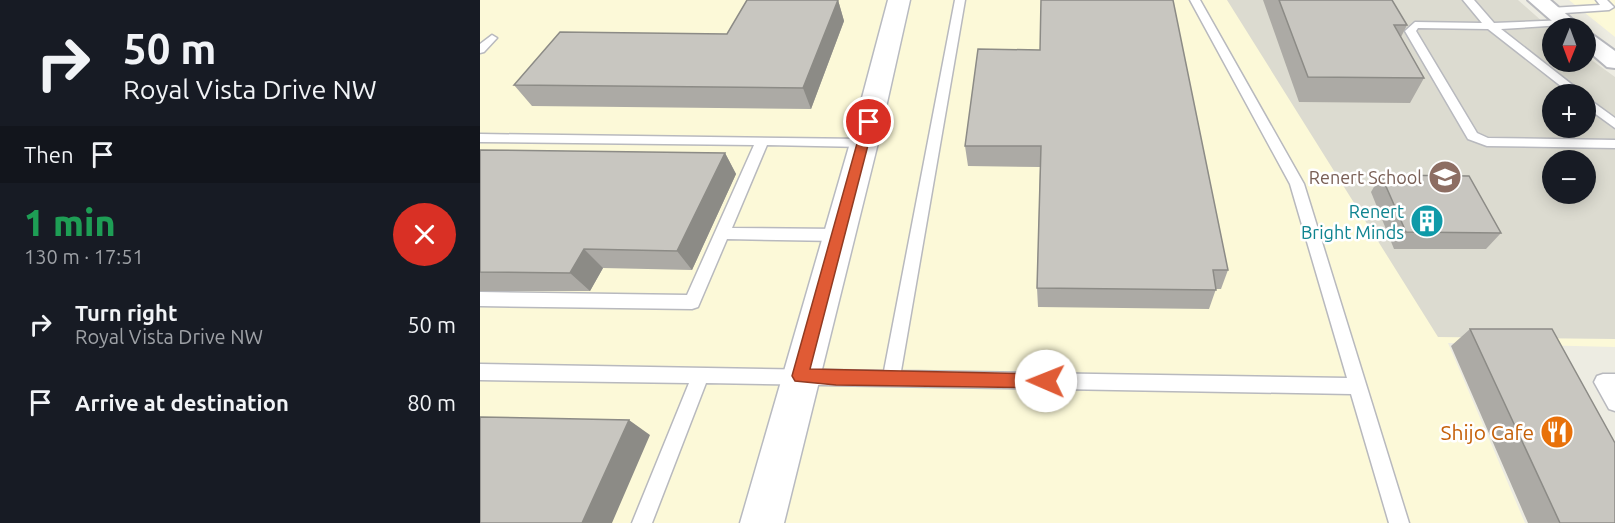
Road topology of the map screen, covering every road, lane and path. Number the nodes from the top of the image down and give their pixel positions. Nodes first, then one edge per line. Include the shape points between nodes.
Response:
1 (898, 0) edge
2 (960, 0) edge
3 (1195, 0) edge
4 (1468, 0) edge
5 (1601, 0) edge
6 (1556, 15) edge
7 (1491, 26) junction
8 (492, 38) dead end
9 (1596, 47) edge
10 (480, 50) edge
11 (1615, 62) edge
12 (1565, 84) edge
13 (1596, 109) edge
14 (1615, 124) edge
15 (480, 138) edge
16 (762, 141) junction
17 (864, 143) junction
18 (1615, 144) edge
19 (722, 233) junction
20 (839, 235) junction
21 (480, 299) edge
22 (480, 372) edge
23 (701, 375) junction
24 (800, 376) junction
25 (891, 378) junction
26 (1615, 382) edge
27 (1357, 386) junction
28 (1615, 403) edge
29 (642, 523) edge
30 (762, 523) edge
31 (1399, 523) edge

1 - 17 street
2 - 25 lane
3 - 27 lane via 1297,184
4 - 7 lane
5 - 6 lane via 1609,7
6 - 7 lane
7 - 12 lane
7 - 18 lane via 1415,25 1410,31 1472,136 1487,142
8 - 10 lane
9 - 11 street
13 - 14 lane
15 - 16 lane
16 - 17 lane
16 - 19 lane
17 - 20 street
19 - 20 lane
19 - 21 lane via 692,302
20 - 24 street
22 - 23 lane
23 - 24 lane
23 - 29 lane
24 - 25 lane
24 - 30 street
25 - 27 lane
26 - 28 lane via 1603,382
27 - 31 lane

